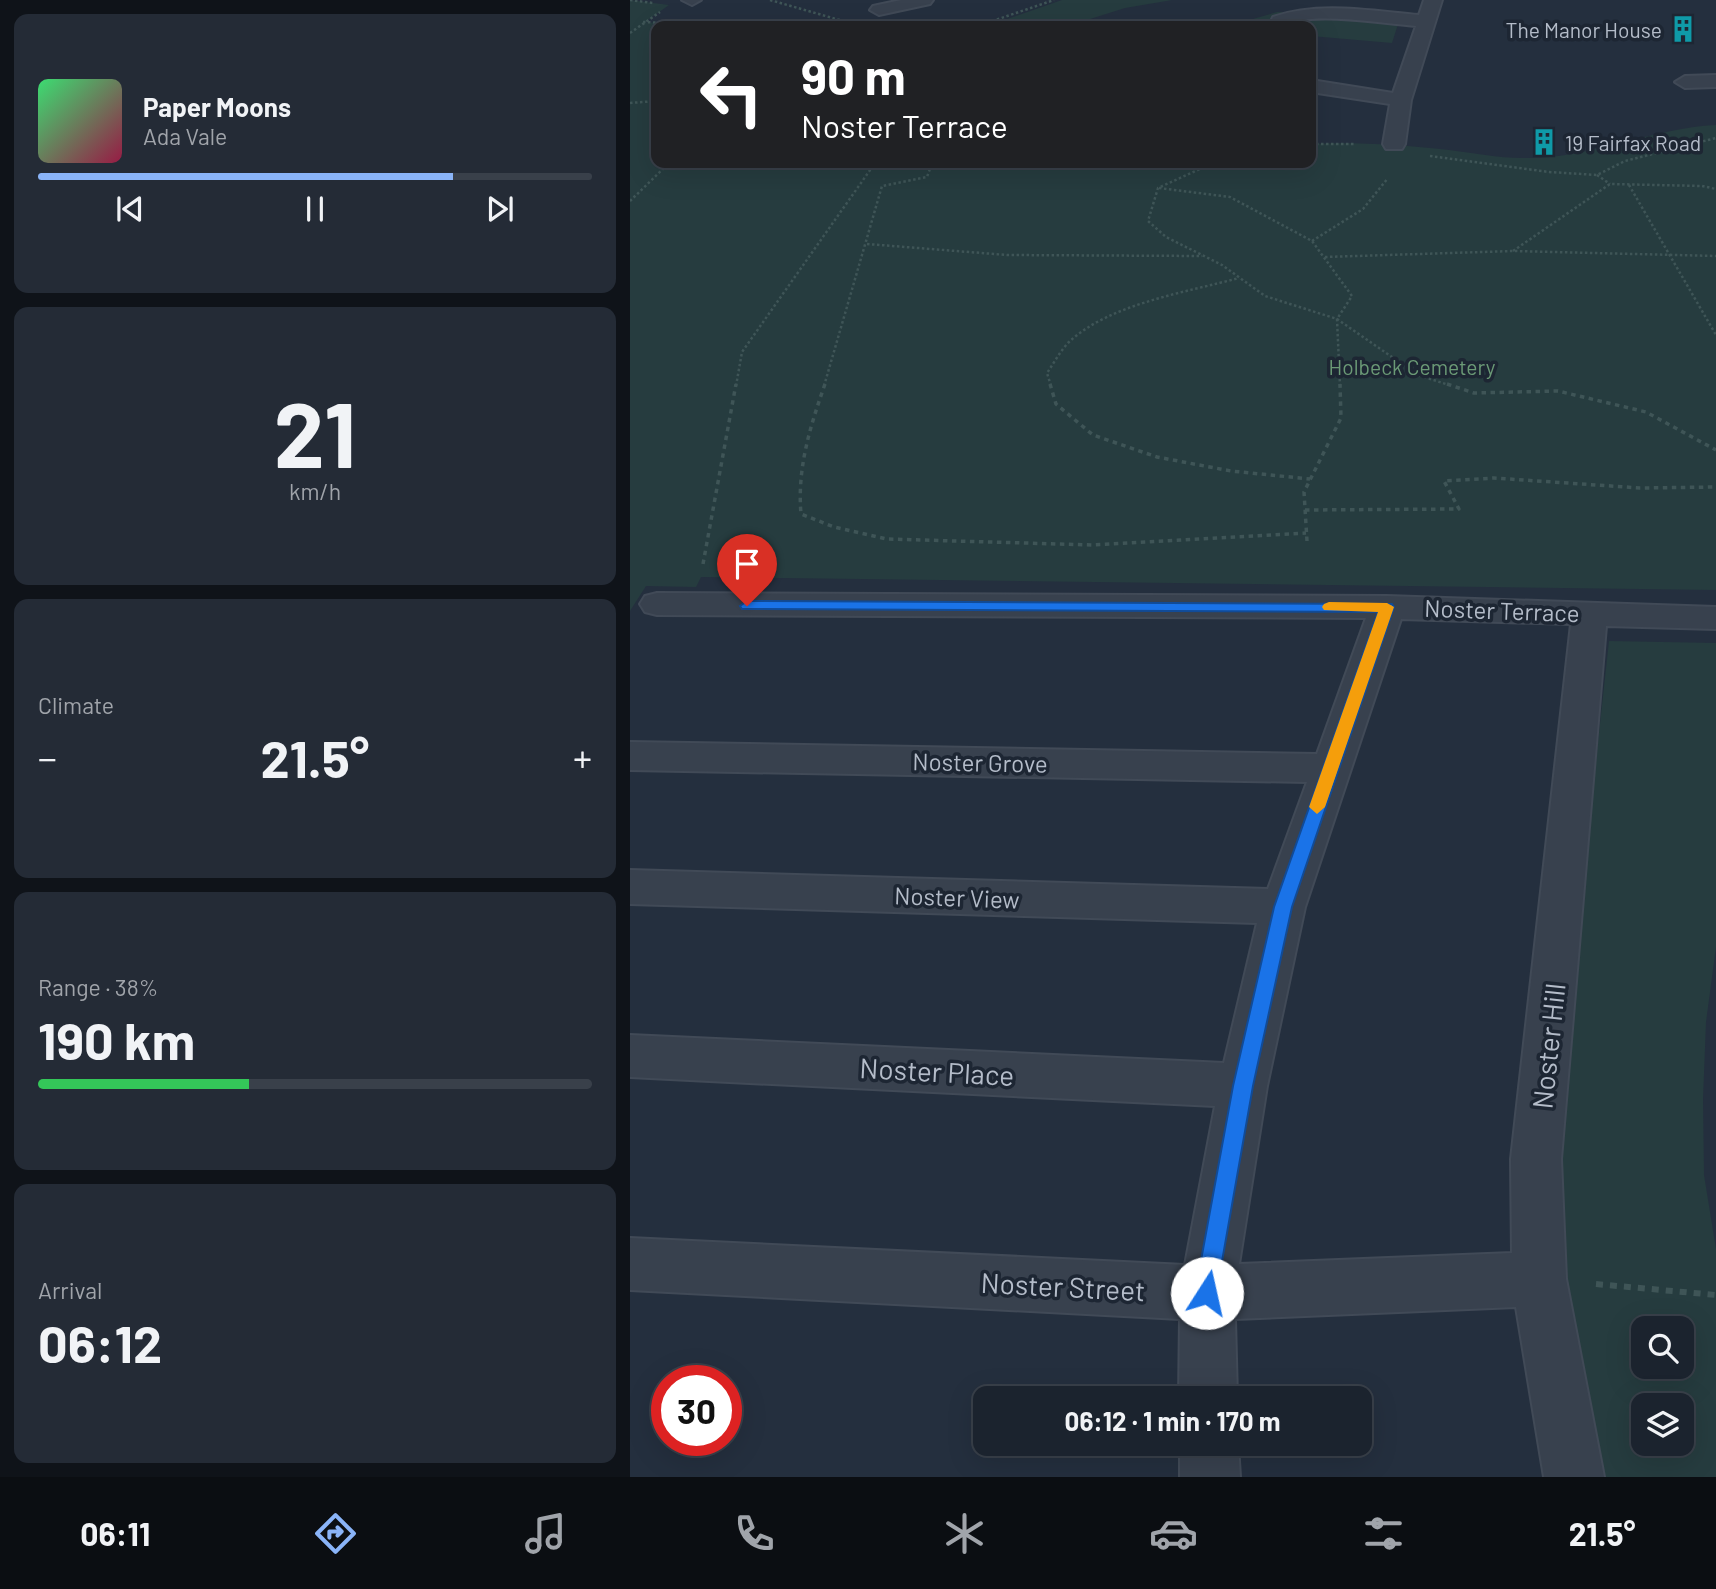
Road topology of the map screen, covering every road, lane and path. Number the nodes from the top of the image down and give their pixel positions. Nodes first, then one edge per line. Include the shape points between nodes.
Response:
1 (630, 0) edge
2 (770, 0) edge
3 (924, 0) edge
4 (1054, 0) edge
5 (1433, 0) edge
6 (656, 4) dead end
7 (879, 10) dead end
8 (660, 11) dead end
9 (842, 21) edge
10 (993, 21) edge
11 (1279, 21) edge
12 (1426, 21) junction
13 (630, 33) edge
14 (1713, 72) edge
15 (1685, 82) dead end
16 (1316, 87) edge
17 (1401, 100) junction
18 (651, 101) edge
19 (630, 103) edge
20 (1716, 138) edge
21 (1393, 147) junction
22 (664, 168) edge
23 (871, 168) edge
24 (930, 168) edge
25 (1202, 168) edge
26 (1597, 175) junction
27 (1610, 184) junction
28 (1629, 184) junction
29 (1158, 188) junction
30 (1716, 189) edge
31 (630, 201) edge
32 (1312, 241) junction
33 (867, 244) junction
34 (1513, 251) junction
35 (1670, 255) junction
36 (1205, 256) junction
37 (1716, 256) edge
38 (1325, 257) junction
39 (1240, 278) junction
40 (1337, 319) junction
41 (1716, 335) edge
42 (1716, 450) edge
43 (1310, 480) junction
44 (1716, 487) edge
45 (1305, 510) junction
46 (1307, 533) junction
47 (1307, 541) dead end
48 (674, 605) joint
49 (1387, 607) junction
50 (1590, 613) junction
51 (1716, 618) edge
52 (630, 756) edge
53 (1330, 768) junction
54 (630, 887) edge
55 (1283, 907) junction
56 (630, 1056) edge
57 (1243, 1086) junction
58 (630, 1264) edge
59 (1539, 1279) junction
60 (1207, 1293) junction
61 (1716, 1295) edge
62 (1208, 1386) edge
63 (1209, 1456) edge
64 (1210, 1477) edge
65 (1574, 1477) edge

1 - 6 path
2 - 9 path
3 - 7 street
4 - 10 path
5 - 12 street
8 - 13 path
11 - 12 street via 1306,14
12 - 17 street via 1411,46
14 - 15 street
16 - 17 street
17 - 21 street
18 - 19 path
20 - 26 path via 1625,161
21 - 26 path via 1549,172
21 - 32 path via 1390,175 1363,209
22 - 31 path
23 - 48 path via 742,352 701,577
24 - 33 path via 927,177 882,186
25 - 29 path
26 - 27 path
27 - 28 path
27 - 34 path
28 - 30 path
28 - 35 path
29 - 32 path via 1230,197
29 - 36 path via 1148,220 1166,237
32 - 38 path
33 - 36 path via 1007,254
33 - 46 path via 807,445 797,493 801,514 887,539 1093,545
34 - 35 path
34 - 38 path
35 - 37 path
35 - 41 path
36 - 39 path
38 - 40 path via 1352,296
39 - 40 path via 1265,296
39 - 43 path via 1117,314 1071,340 1047,373 1056,404 1093,435 1157,457
40 - 42 path via 1418,375 1474,393 1558,391 1646,412
40 - 43 path via 1341,418
43 - 45 path via 1304,492
44 - 45 path via 1444,481 1459,509
45 - 46 path
46 - 47 path
48 - 49 street, Noster Terrace
49 - 50 street, Noster Terrace
49 - 53 street
50 - 51 street, Noster Terrace
50 - 59 street, Noster Hill via 1536,1159
52 - 53 street, Noster Grove
53 - 55 street
54 - 55 street, Noster View
55 - 57 street
56 - 57 street, Noster Place
57 - 60 street
58 - 60 street, Noster Street
59 - 60 street, Noster Street
59 - 61 path
59 - 65 street, Noster Hill
60 - 62 street
63 - 64 street

